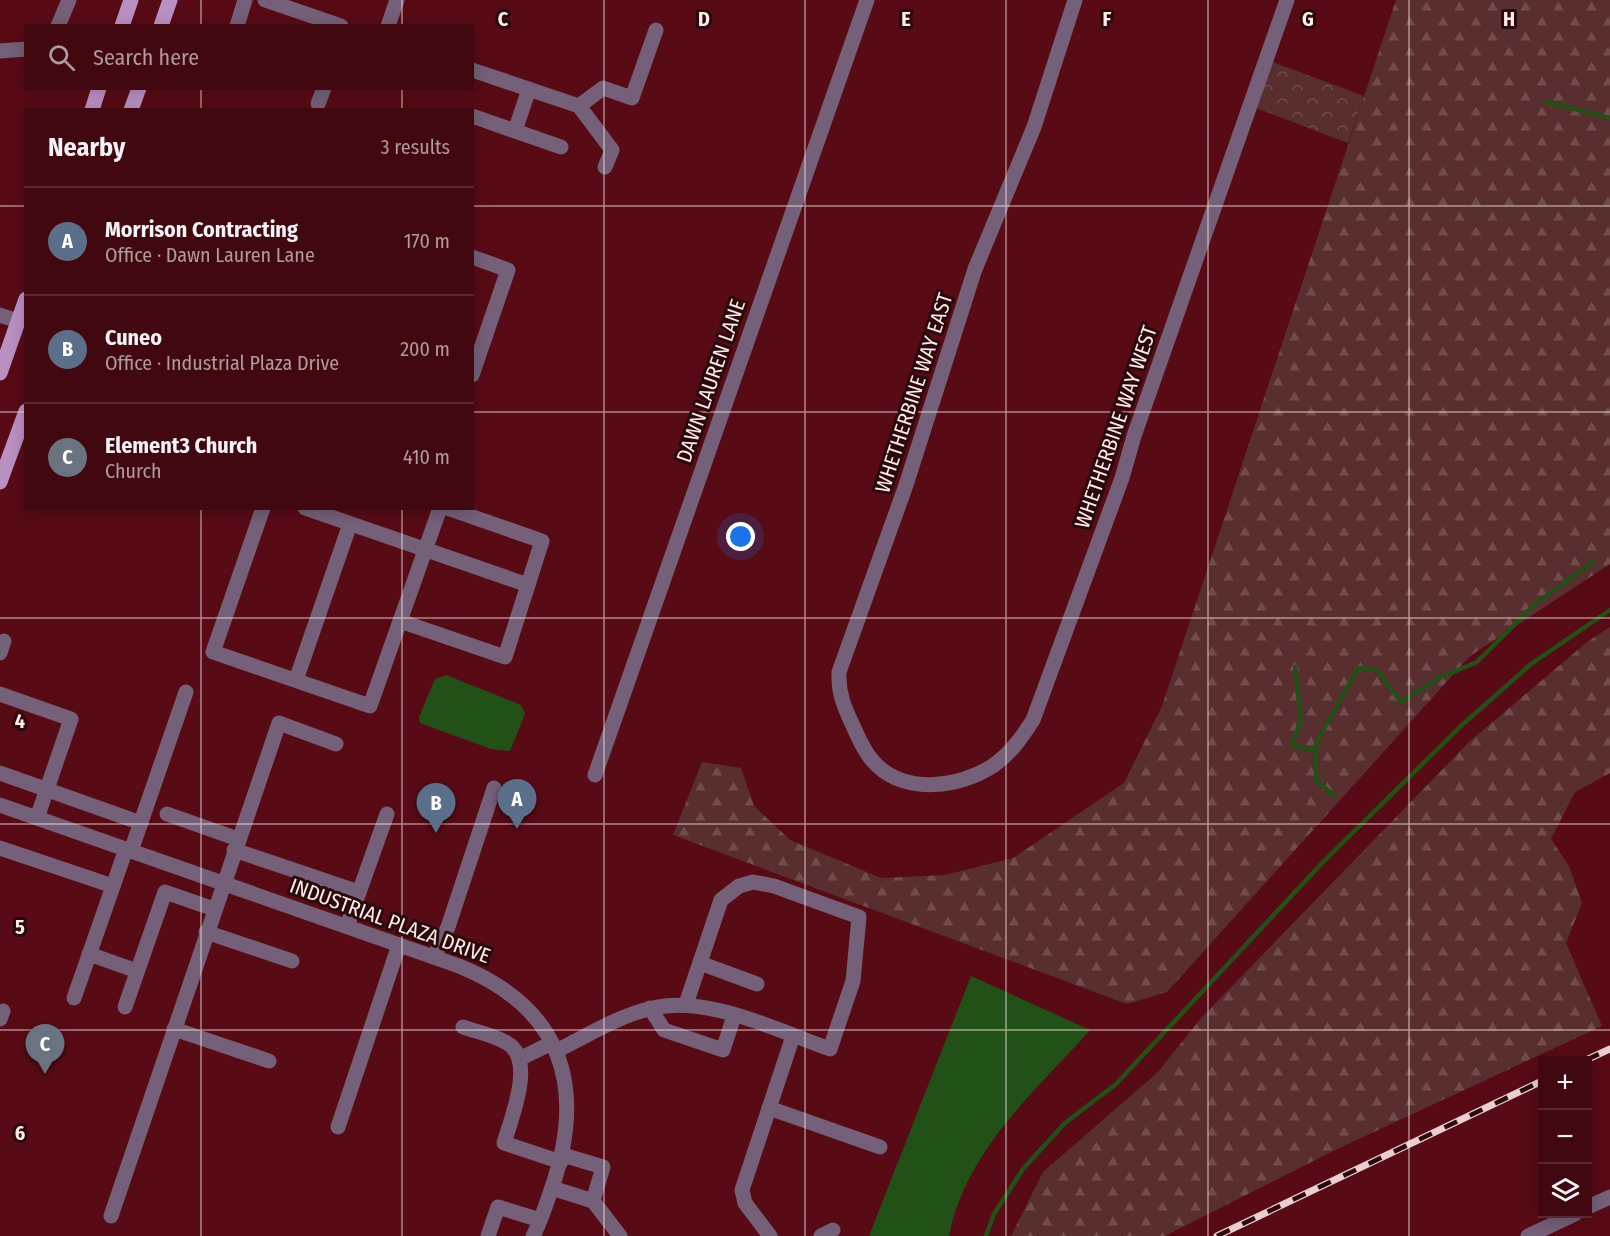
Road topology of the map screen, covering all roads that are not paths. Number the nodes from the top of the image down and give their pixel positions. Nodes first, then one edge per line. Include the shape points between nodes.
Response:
1 (69, 0) edge
2 (130, 0) edge
3 (170, 0) edge
4 (245, 0) edge
5 (266, 0) edge
6 (397, 0) edge
7 (867, 0) edge
8 (1075, 0) edge
9 (1287, 0) edge
10 (303, 13) edge
11 (59, 24) edge
12 (123, 24) edge
13 (162, 24) edge
14 (238, 24) edge
15 (335, 24) edge
16 (389, 24) edge
17 (656, 30) dead end
18 (24, 49) edge
19 (0, 51) edge
20 (474, 71) edge
21 (529, 89) junction
22 (98, 90) edge
23 (138, 90) edge
24 (323, 90) edge
25 (318, 104) dead end
26 (579, 106) junction
27 (93, 108) edge
28 (132, 108) edge
29 (474, 117) edge
30 (514, 130) junction
31 (561, 147) dead end
32 (605, 167) dead end
33 (474, 258) edge
34 (0, 315) edge
35 (22, 322) edge
36 (474, 369) edge
37 (0, 373) edge
38 (24, 416) edge
39 (0, 482) edge
40 (262, 510) edge
41 (311, 510) edge
42 (439, 510) edge
43 (453, 510) edge
44 (350, 524) junction
45 (425, 550) junction
46 (528, 585) junction
47 (400, 621) junction
48 (296, 680) junction
49 (186, 692) dead end
50 (0, 694) edge
51 (336, 744) dead end
52 (0, 773) edge
53 (595, 775) dead end
54 (904, 781) joint
55 (494, 788) dead end
56 (46, 790) junction
57 (0, 805) edge
58 (167, 814) dead end
59 (387, 814) dead end
60 (37, 818) junction
61 (141, 823) junction
62 (236, 844) junction
63 (0, 848) edge
64 (129, 850) junction
65 (223, 883) junction
66 (113, 886) junction
67 (359, 892) junction
68 (214, 909) junction
69 (347, 926) junction
70 (206, 932) junction
71 (399, 945) junction
72 (89, 954) junction
73 (434, 957) junction
74 (292, 961) dead end
75 (700, 963) junction
76 (137, 970) junction
77 (757, 984) dead end
78 (74, 998) dead end
79 (686, 1004) junction
80 (124, 1006) dead end
81 (651, 1008) junction
82 (734, 1016) junction
83 (463, 1027) dead end
84 (174, 1029) junction
85 (793, 1036) junction
86 (554, 1047) junction
87 (519, 1059) junction
88 (269, 1061) dead end
89 (769, 1108) junction
90 (338, 1127) dead end
91 (880, 1147) dead end
92 (562, 1159) junction
93 (552, 1188) junction
94 (1610, 1197) edge
95 (593, 1201) junction
96 (1592, 1206) edge
97 (111, 1216) dead end
98 (1566, 1218) edge
99 (540, 1220) junction
100 (612, 1233) edge
101 (488, 1236) edge
102 (533, 1236) edge
103 (770, 1236) edge
104 (1528, 1236) edge

1 - 11 street
2 - 12 main road
3 - 13 main road
4 - 14 street
5 - 10 street
6 - 16 street
7 - 53 street, DAWN LAUREN LANE
8 - 54 street, WHETHERBINE WAY EAST via 1035,127 975,269 917,453 839,672 838,689 863,746 873,762
9 - 54 street, WHETHERBINE WAY WEST via 1122,478 1033,720 1007,754 979,773 930,786
10 - 15 street
17 - 26 street via 632,98 603,88
18 - 19 street
20 - 21 street
21 - 26 street
21 - 30 street
22 - 27 main road
23 - 28 main road
24 - 25 street
26 - 32 street via 612,150
29 - 30 street
30 - 31 street
33 - 36 street via 508,270
34 - 35 street
35 - 37 main road
38 - 39 main road
40 - 48 street via 213,652
41 - 44 street
42 - 45 street
43 - 46 street via 542,541
44 - 45 street
44 - 48 street
45 - 46 street
45 - 47 street
46 - 47 street via 505,657
47 - 48 street via 370,706
49 - 61 street
50 - 56 street via 71,719
51 - 62 street via 279,723
52 - 56 street
55 - 73 street via 448,927
56 - 60 street
56 - 61 street
57 - 60 street, INDUSTRIAL PLAZA DRIVE
58 - 62 street
59 - 67 street
60 - 64 street, INDUSTRIAL PLAZA DRIVE
61 - 64 street
62 - 65 street
62 - 67 street
63 - 66 street
64 - 65 street, INDUSTRIAL PLAZA DRIVE
64 - 66 street
65 - 68 street
65 - 69 street, INDUSTRIAL PLAZA DRIVE
66 - 72 street
67 - 69 street
68 - 70 street
68 - 76 street via 165,892
69 - 71 street, INDUSTRIAL PLAZA DRIVE
70 - 74 street
70 - 84 street
71 - 73 street, INDUSTRIAL PLAZA DRIVE
71 - 90 street
72 - 76 street
72 - 78 street
73 - 86 street, INDUSTRIAL PLAZA DRIVE via 487,977 516,997 537,1019
75 - 77 street
75 - 79 street
75 - 85 street via 721,900 739,886 753,882 774,886 859,917 853,981 830,1049
76 - 80 street
79 - 81 street
79 - 82 street
81 - 82 street via 664,1030 723,1050
81 - 86 street
82 - 85 street
83 - 87 street via 508,1043
84 - 88 street
84 - 97 street
85 - 89 street
86 - 87 street
86 - 92 street, INDUSTRIAL PLAZA DRIVE via 567,1091
87 - 92 street via 521,1080 504,1143
89 - 91 street
89 - 103 street via 742,1190 745,1203
92 - 93 street, INDUSTRIAL PLAZA DRIVE
92 - 95 street via 603,1167
93 - 95 street
93 - 99 street, INDUSTRIAL PLAZA DRIVE
94 - 96 street
95 - 100 street
98 - 104 street
99 - 101 street via 498,1207
99 - 102 street, INDUSTRIAL PLAZA DRIVE

